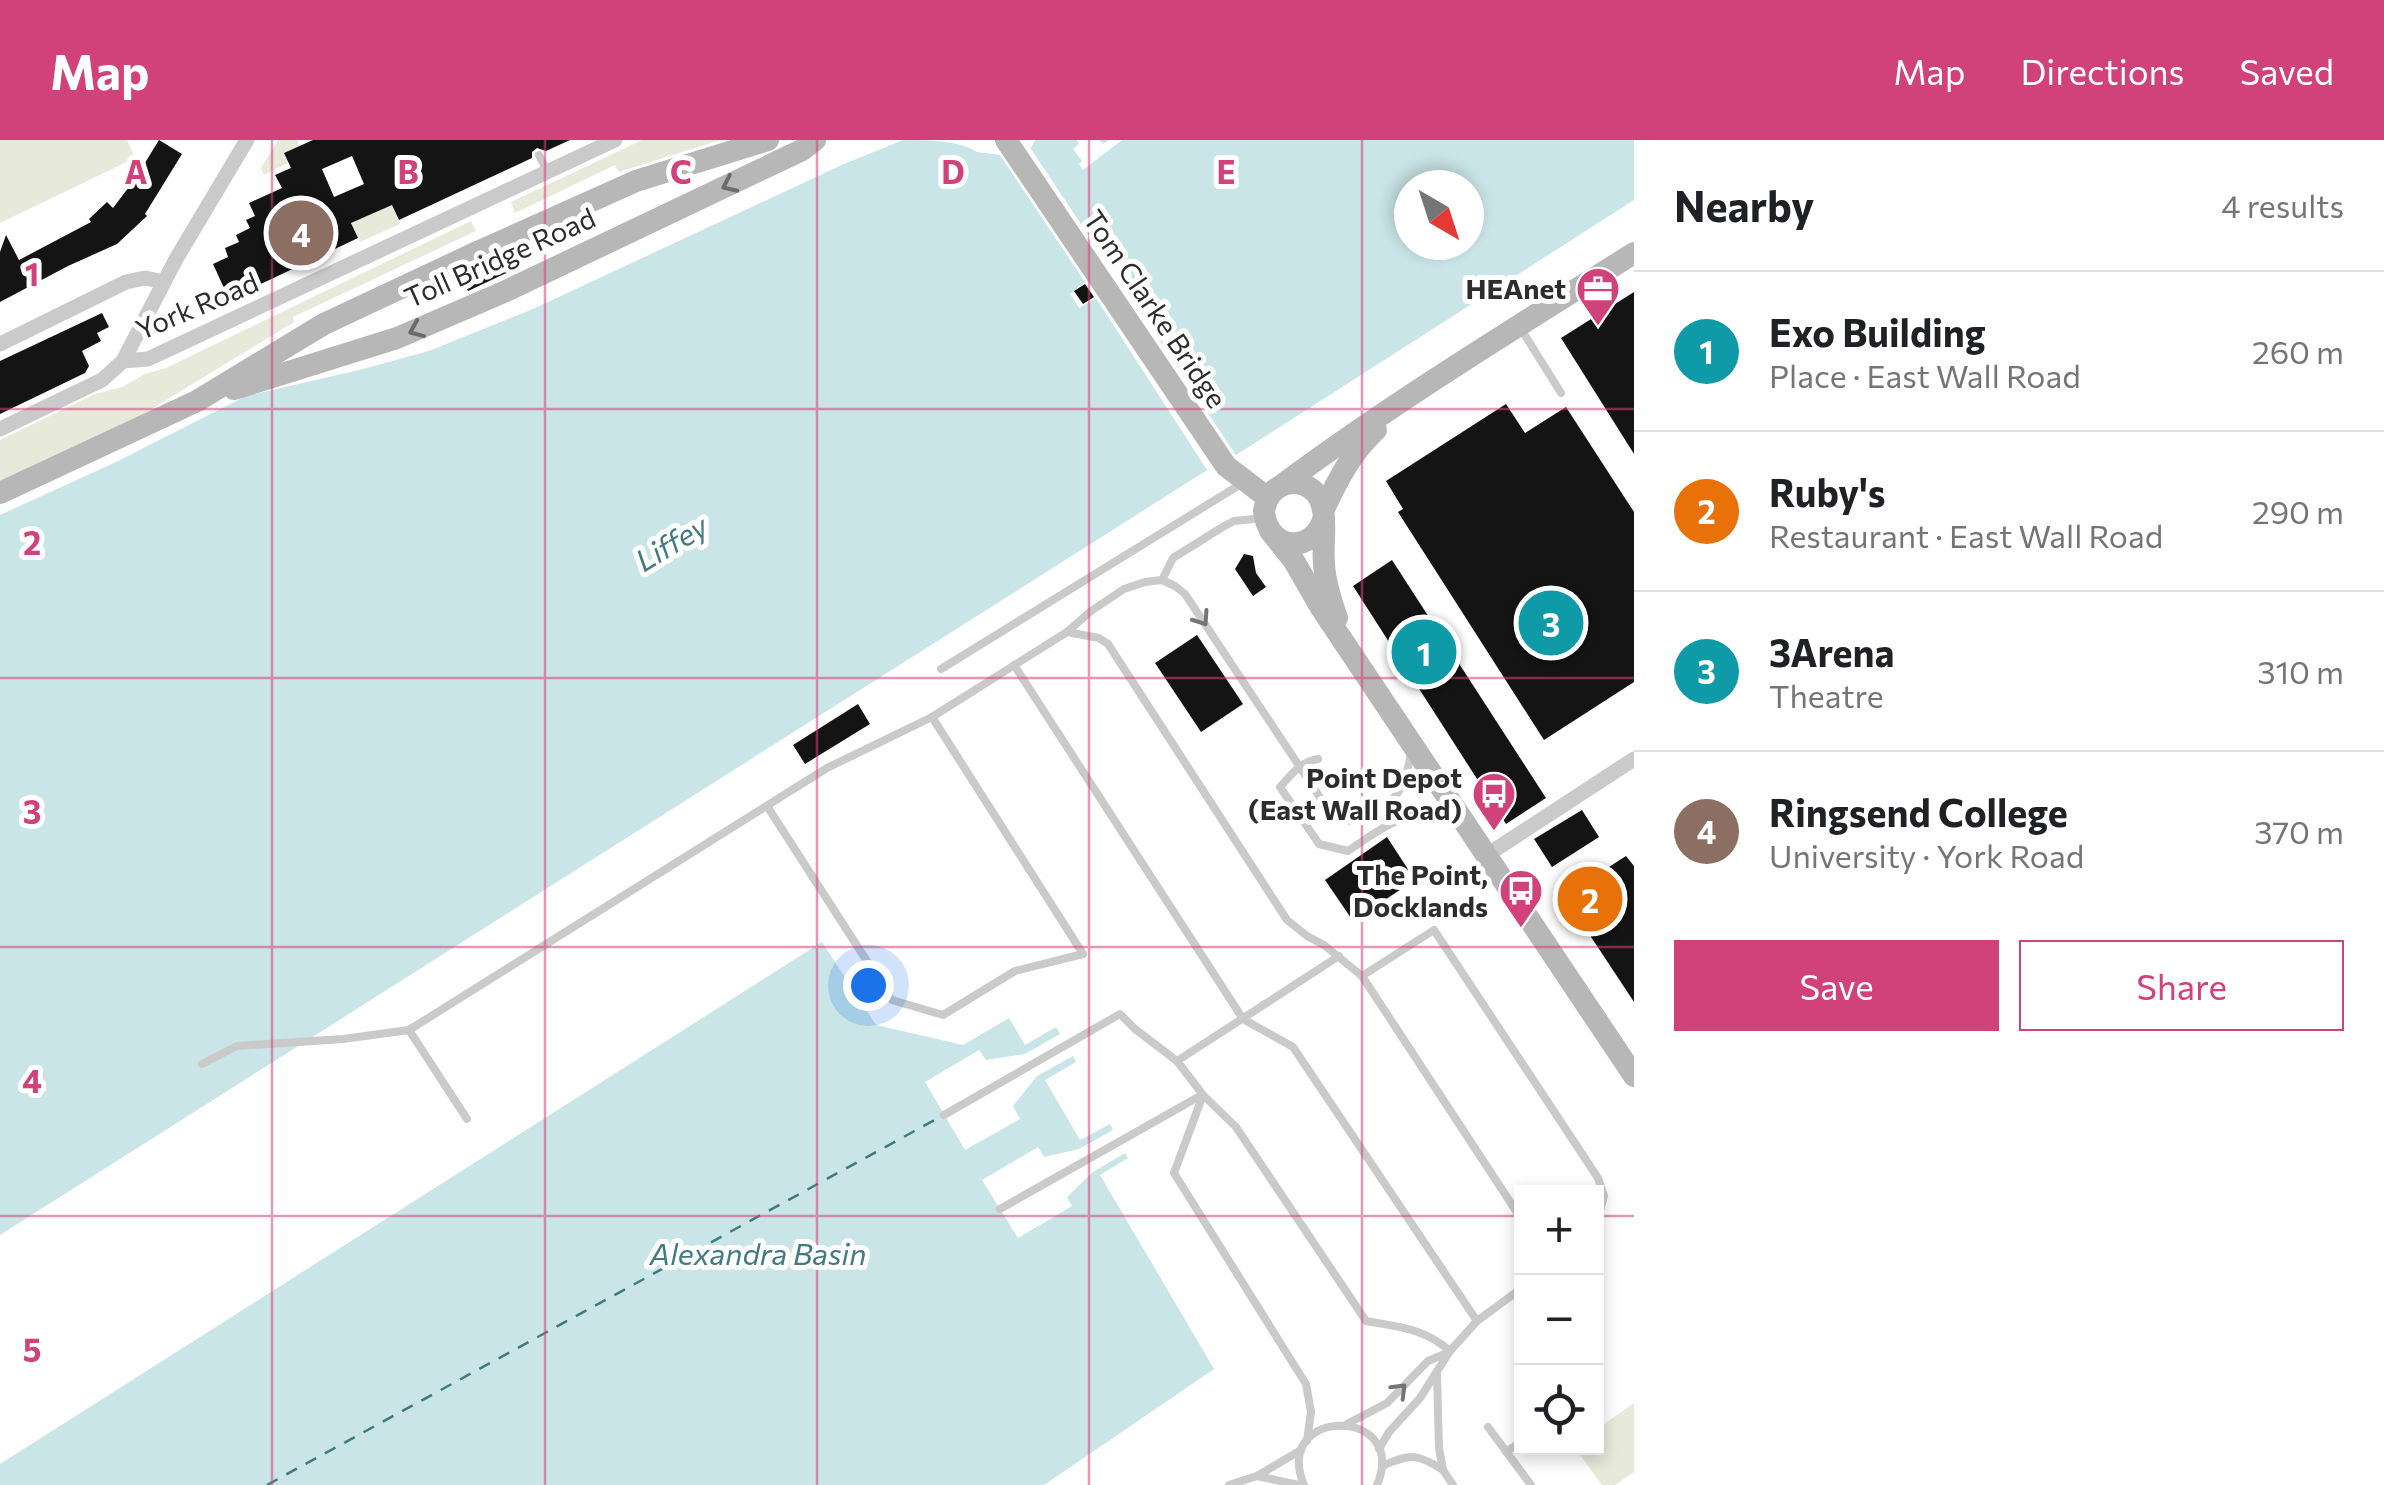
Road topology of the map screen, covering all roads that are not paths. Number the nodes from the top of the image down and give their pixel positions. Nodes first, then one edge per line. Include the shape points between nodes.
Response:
1 (247, 140) edge
2 (615, 140) edge
3 (768, 140) edge
4 (815, 140) edge
5 (1007, 140) edge
6 (539, 154) dead end
7 (547, 172) junction
8 (1634, 253) edge
9 (164, 282) junction
10 (1518, 325) junction
11 (0, 344) edge
12 (122, 361) junction
13 (1424, 386) junction
14 (1560, 393) dead end
15 (197, 401) junction
16 (0, 429) edge
17 (1235, 474) junction
18 (0, 493) edge
19 (1270, 509) junction
20 (1324, 513) junction
21 (1162, 580) junction
22 (1068, 632) junction
23 (1349, 649) junction
24 (1014, 664) junction
25 (940, 668) dead end
26 (932, 717) junction
27 (1413, 743) junction
28 (1318, 759) dead end
29 (1634, 760) edge
30 (1299, 766) junction
31 (767, 806) junction
32 (1459, 812) junction
33 (1487, 855) junction
34 (1339, 956) junction
35 (1362, 976) junction
36 (1586, 1002) junction
37 (1243, 1019) junction
38 (409, 1030) junction
39 (1634, 1048) edge
40 (1177, 1061) junction
41 (202, 1064) dead end
42 (1634, 1076) edge
43 (1202, 1094) junction
44 (944, 1115) dead end
45 (466, 1119) dead end
46 (1600, 1185) edge
47 (1514, 1208) edge
48 (1000, 1209) dead end
49 (1514, 1294) edge
50 (1477, 1321) junction
51 (1450, 1352) junction
52 (1437, 1371) junction
53 (1346, 1424) junction
54 (1488, 1427) dead end
55 (1304, 1445) junction
56 (1514, 1446) edge
57 (1379, 1449) junction
58 (1506, 1452) junction
59 (1382, 1466) junction
60 (1443, 1470) junction
61 (1257, 1476) junction
62 (1378, 1484) edge
63 (1228, 1485) edge
64 (1301, 1485) edge
65 (1452, 1485) edge
66 (1531, 1485) edge

1 - 9 street
2 - 7 street, York Road
3 - 15 main road, Toll Bridge Road via 636,181 473,254 324,324
4 -> 15 main road, Toll Bridge Road via 398,338
5 - 17 main road, Tom Clarke Bridge
6 - 7 lane
7 - 12 street, York Road via 148,359
8 - 10 main road
9 - 11 street via 126,282
9 - 12 street
10 - 13 main road
10 - 14 lane
12 - 16 street via 102,380
13 - 19 main road via 1342,440
13 - 20 main road via 1359,446
15 - 18 main road, Toll Bridge Road
17 - 19 main road, Tom Clarke Bridge
17 - 25 lane
19 - 20 main road via 1292,483 1318,495
19 - 20 main road via 1282,541 1298,543 1318,532
19 - 21 lane via 1234,521 1173,558
19 - 23 main road
20 - 23 main road via 1327,584
21 - 22 lane via 1124,589
21 -> 30 lane via 1185,594
22 - 24 lane
22 - 34 lane via 1108,644 1279,908
23 - 27 main road
24 - 26 lane
24 - 37 lane
26 - 31 lane
26 - 31 lane via 1083,954 1015,971 942,1015 892,1000
27 - 30 lane via 1399,792 1361,821 1332,814
27 - 32 main road
28 - 30 lane
29 - 33 street
30 - 32 lane via 1280,787 1320,844 1348,851 1392,821
31 - 38 lane
32 - 33 main road
33 - 36 main road
34 - 35 lane
34 - 37 lane
35 - 46 lane via 1434,930
35 - 47 lane
36 - 39 main road
36 - 42 main road
37 - 40 lane
37 - 50 lane via 1293,1047
38 - 41 lane via 237,1046
38 - 45 lane
40 - 43 lane
40 - 44 lane via 1120,1014
43 - 48 lane
43 - 51 lane via 1236,1128 1366,1321 1422,1332
43 - 55 lane via 1174,1174 1306,1384 1311,1412
49 - 50 lane
50 - 51 lane
51 - 52 lane
53 -> 51 lane via 1387,1403 1428,1361
52 - 57 lane
52 - 60 lane
53 - 55 lane via 1320,1429
53 - 57 lane
54 - 58 lane
55 - 61 lane
55 - 64 lane
56 - 58 lane
57 - 59 lane
58 - 66 lane
59 - 60 lane via 1409,1456
59 - 62 lane
60 - 65 lane
61 - 63 lane
61 - 64 lane

